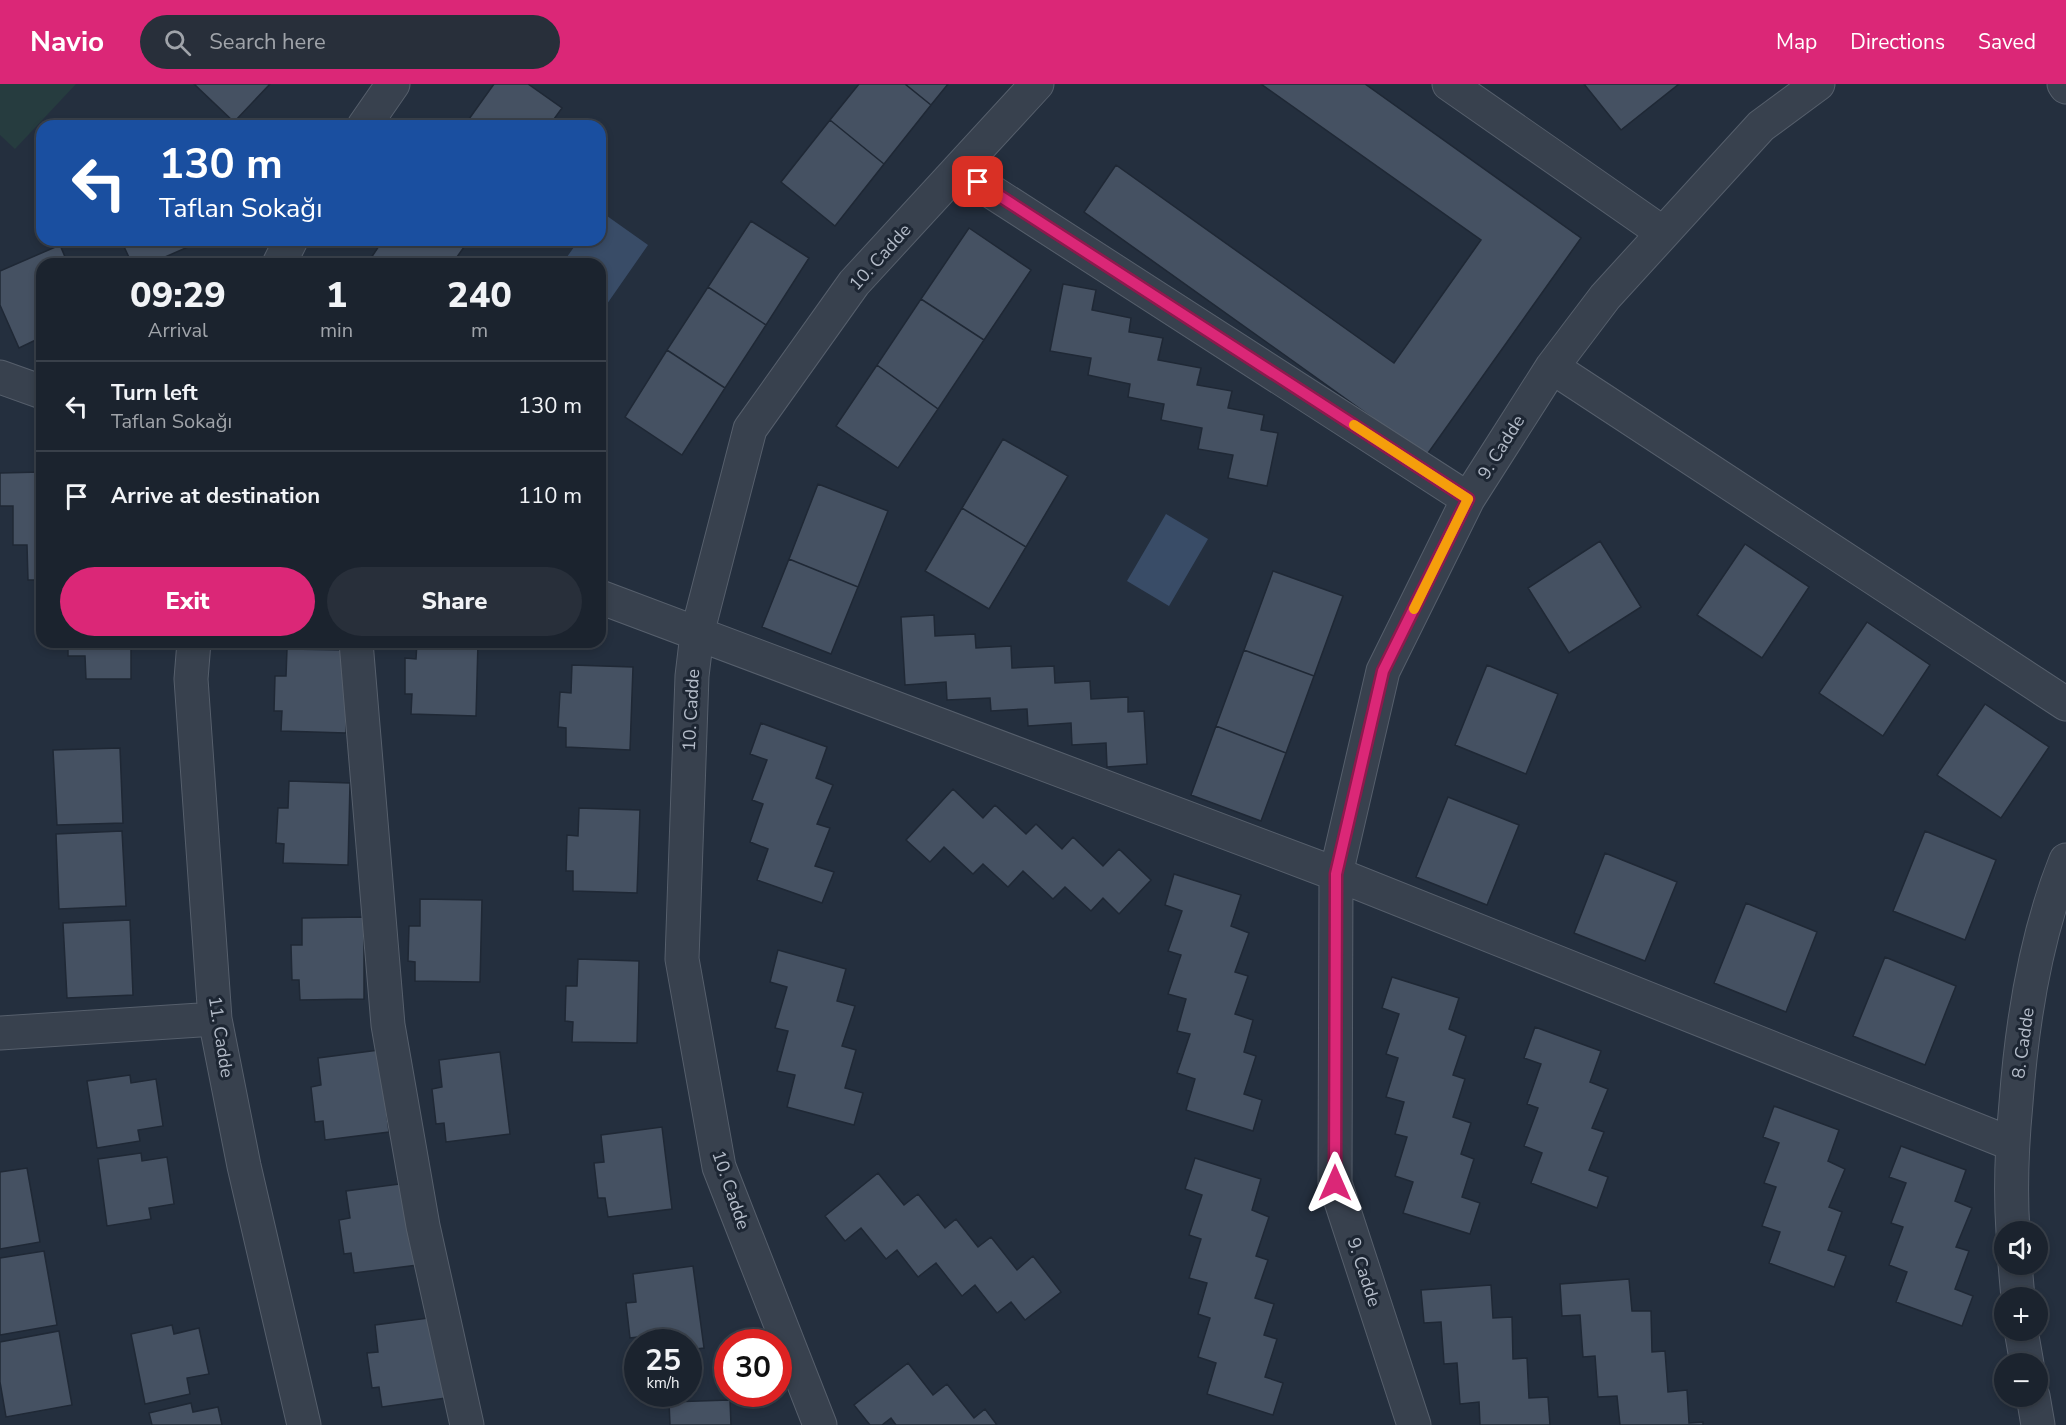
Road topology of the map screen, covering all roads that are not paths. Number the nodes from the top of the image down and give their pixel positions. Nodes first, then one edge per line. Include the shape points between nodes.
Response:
1 (393, 84) edge
2 (1036, 84) edge
3 (1449, 84) edge
4 (1818, 84) edge
5 (368, 120) edge
6 (958, 170) junction
7 (1663, 233) junction
8 (1552, 367) junction
9 (0, 377) edge
10 (36, 390) edge
11 (1468, 499) junction
12 (606, 599) edge
13 (697, 634) junction
14 (194, 648) edge
15 (357, 648) edge
16 (2066, 704) edge
17 (2066, 860) edge
18 (1336, 874) junction
19 (215, 1019) junction
20 (0, 1033) edge
21 (2012, 1144) junction
22 (2013, 1221) edge
23 (2035, 1407) edge
24 (303, 1425) edge
25 (467, 1425) edge
26 (820, 1425) edge
27 (1413, 1425) edge
28 (2038, 1425) edge

1 - 5 street
2 - 6 street, 10. Cadde
3 - 7 street
4 - 7 street, 9. Cadde via 1761,126
6 - 11 street
6 - 13 street, 10. Cadde via 854,283 750,429
7 - 8 street, 9. Cadde via 1605,297
8 - 11 street, 9. Cadde
8 - 16 street
9 - 10 street
11 - 18 street, 9. Cadde via 1383,671
12 - 13 street
13 - 18 street
13 - 26 street, 10. Cadde via 692,676 682,959 719,1167
14 - 19 street, 11. Cadde via 191,679
15 - 25 street via 388,1025 423,1226
17 - 21 street, 8. Cadde via 2052,894 2034,968 2020,1053
18 - 21 street
18 - 27 street, 9. Cadde via 1335,1183
19 - 20 street
19 - 24 street, 11. Cadde
21 - 22 street, 8. Cadde
23 - 28 street

